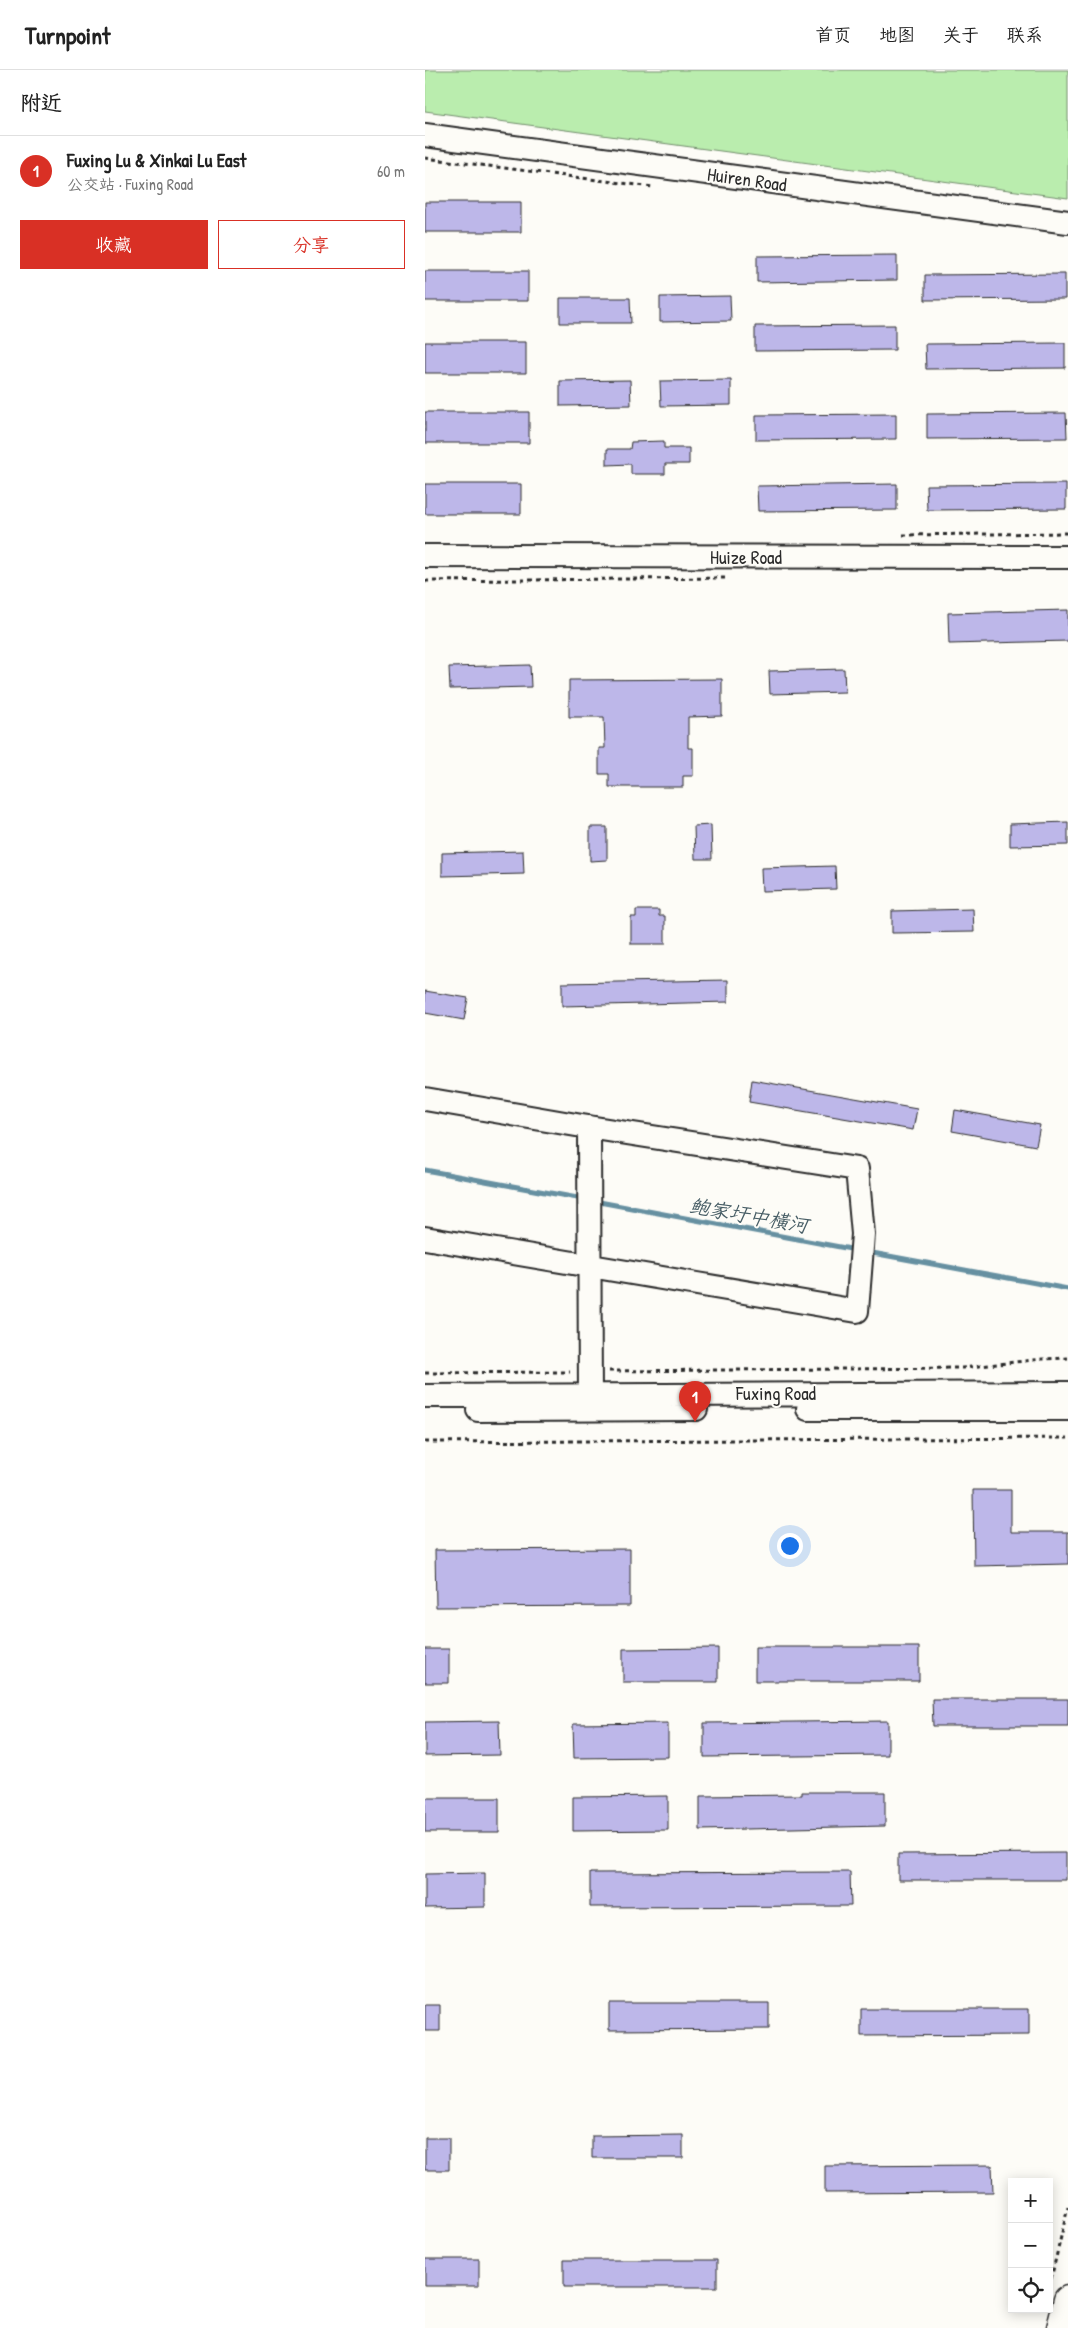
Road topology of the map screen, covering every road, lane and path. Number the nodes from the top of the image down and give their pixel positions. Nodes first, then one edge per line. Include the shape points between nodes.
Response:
1 (425, 135) edge
2 (1068, 222) edge
3 (425, 556) edge
4 (1068, 557) edge
5 (425, 581) edge
6 (592, 581) dead end
7 (425, 1099) edge
8 (589, 1128) junction
9 (425, 1238) edge
10 (591, 1266) junction
11 (1068, 1358) edge
12 (603, 1371) dead end
13 (573, 1372) dead end
14 (425, 1373) edge
15 (1068, 1393) edge
16 (425, 1396) edge
17 (590, 1402) junction
18 (425, 1410) edge
19 (1068, 1410) edge
20 (1068, 1438) edge
21 (425, 1442) edge
22 (1068, 2207) edge
23 (1053, 2271) edge
24 (1068, 2300) edge
25 (1061, 2328) edge

1 - 2 street, Huiren Road
3 - 4 street, Huize Road
5 - 6 path
7 - 8 street
8 - 10 street
8 - 10 street via 857,1169 863,1234 857,1311
9 - 10 street
10 - 17 street
11 - 12 path via 962,1368
13 - 14 path
15 - 17 street, Fuxing Road
16 - 17 street, Fuxing Road
17 - 18 street, Fuxing Road
17 - 19 street, Fuxing Road via 695,1408
20 - 21 path
22 - 23 path
24 - 25 main road

